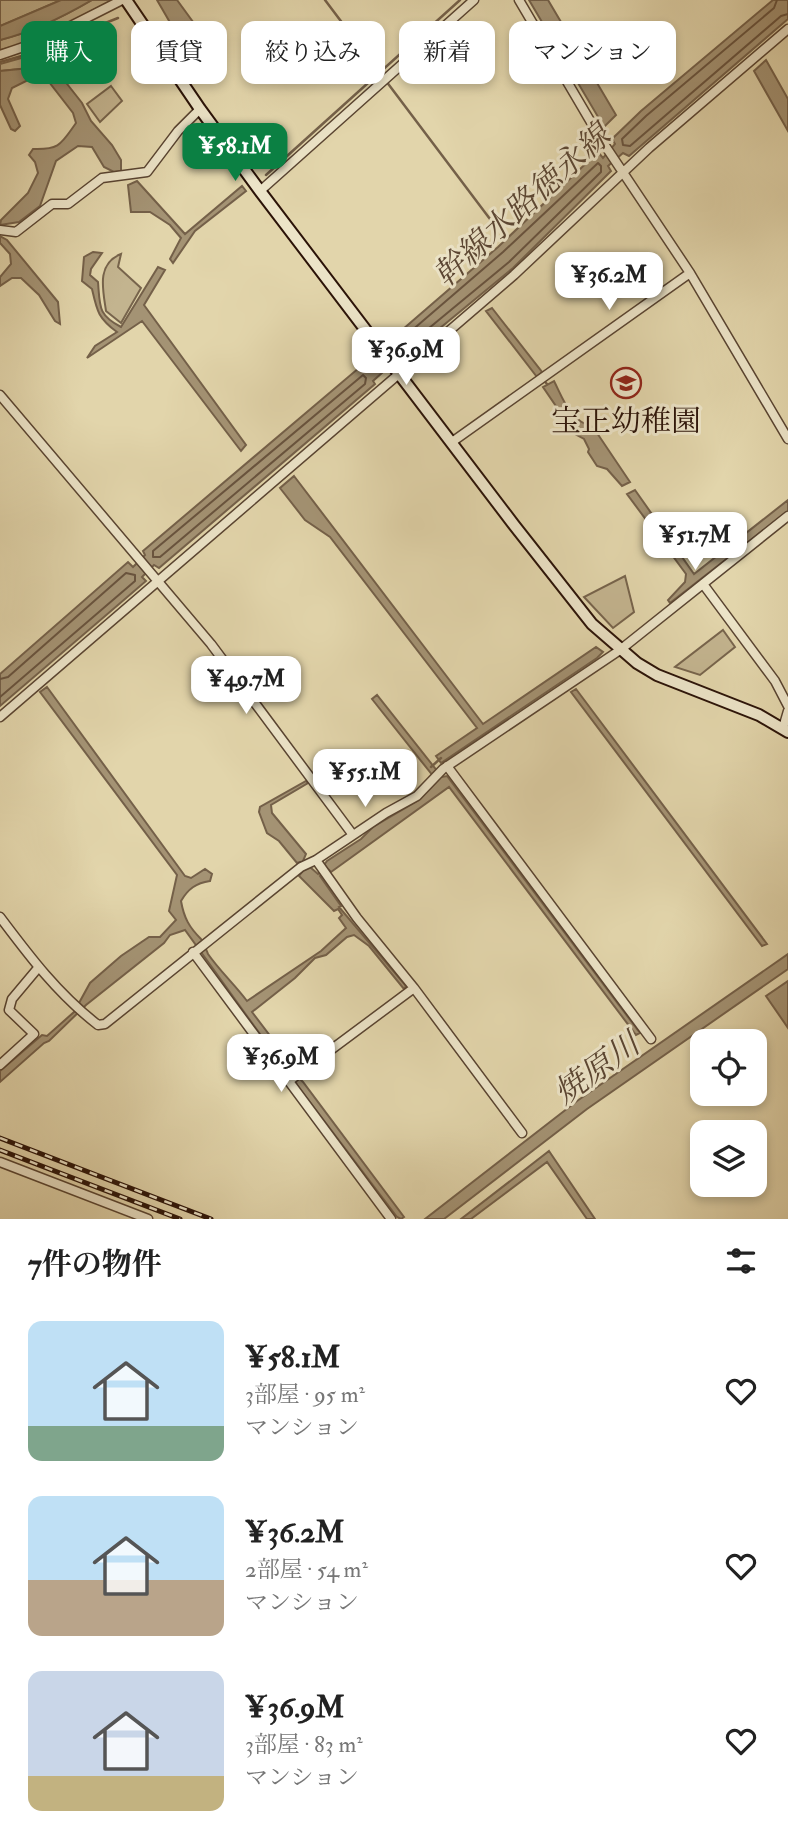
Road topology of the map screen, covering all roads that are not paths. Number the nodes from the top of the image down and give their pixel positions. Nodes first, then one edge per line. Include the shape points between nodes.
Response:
1 (124, 0) edge
2 (474, 0) edge
3 (519, 0) edge
4 (788, 29) edge
5 (0, 54) edge
6 (201, 109) junction
7 (624, 172) junction
8 (260, 191) junction
9 (0, 230) edge
10 (690, 273) junction
11 (399, 373) junction
12 (0, 396) edge
13 (788, 439) edge
14 (452, 442) junction
15 (788, 516) edge
16 (158, 581) junction
17 (703, 584) junction
18 (620, 650) junction
19 (788, 709) edge
20 (0, 717) edge
21 (786, 730) edge
22 (447, 766) junction
23 (353, 835) junction
24 (314, 866) junction
25 (0, 917) edge
26 (193, 951) junction
27 (38, 968) junction
28 (414, 988) junction
29 (652, 1039) dead end
30 (0, 1065) edge
31 (289, 1081) junction
32 (522, 1133) dead end
33 (0, 1162) edge
34 (148, 1219) edge
35 (391, 1219) edge

1 - 5 street via 41,41
1 - 6 street
2 - 8 street
3 - 7 street
4 - 7 street
6 - 8 street
6 - 9 street via 148,172 102,178 68,204 52,204 16,232
7 - 10 street
7 - 11 street via 514,275
8 - 11 street
10 - 13 street
10 - 14 street
11 - 14 street
11 - 16 street
12 - 16 street
14 - 18 street via 572,600
15 - 17 street
16 - 20 street
16 - 23 street via 211,644
17 - 18 street
17 - 19 street via 775,681
18 - 21 street via 657,675
18 - 22 street
19 - 21 street
22 - 23 street via 417,796
22 - 29 street
23 - 24 street
24 - 26 street
24 - 28 street
25 - 27 street
26 - 27 street via 105,1024 98,1025
26 - 31 street
27 - 30 street via 12,999 9,1010 34,1034
28 - 31 street
28 - 32 street
31 - 35 street
33 - 34 street

